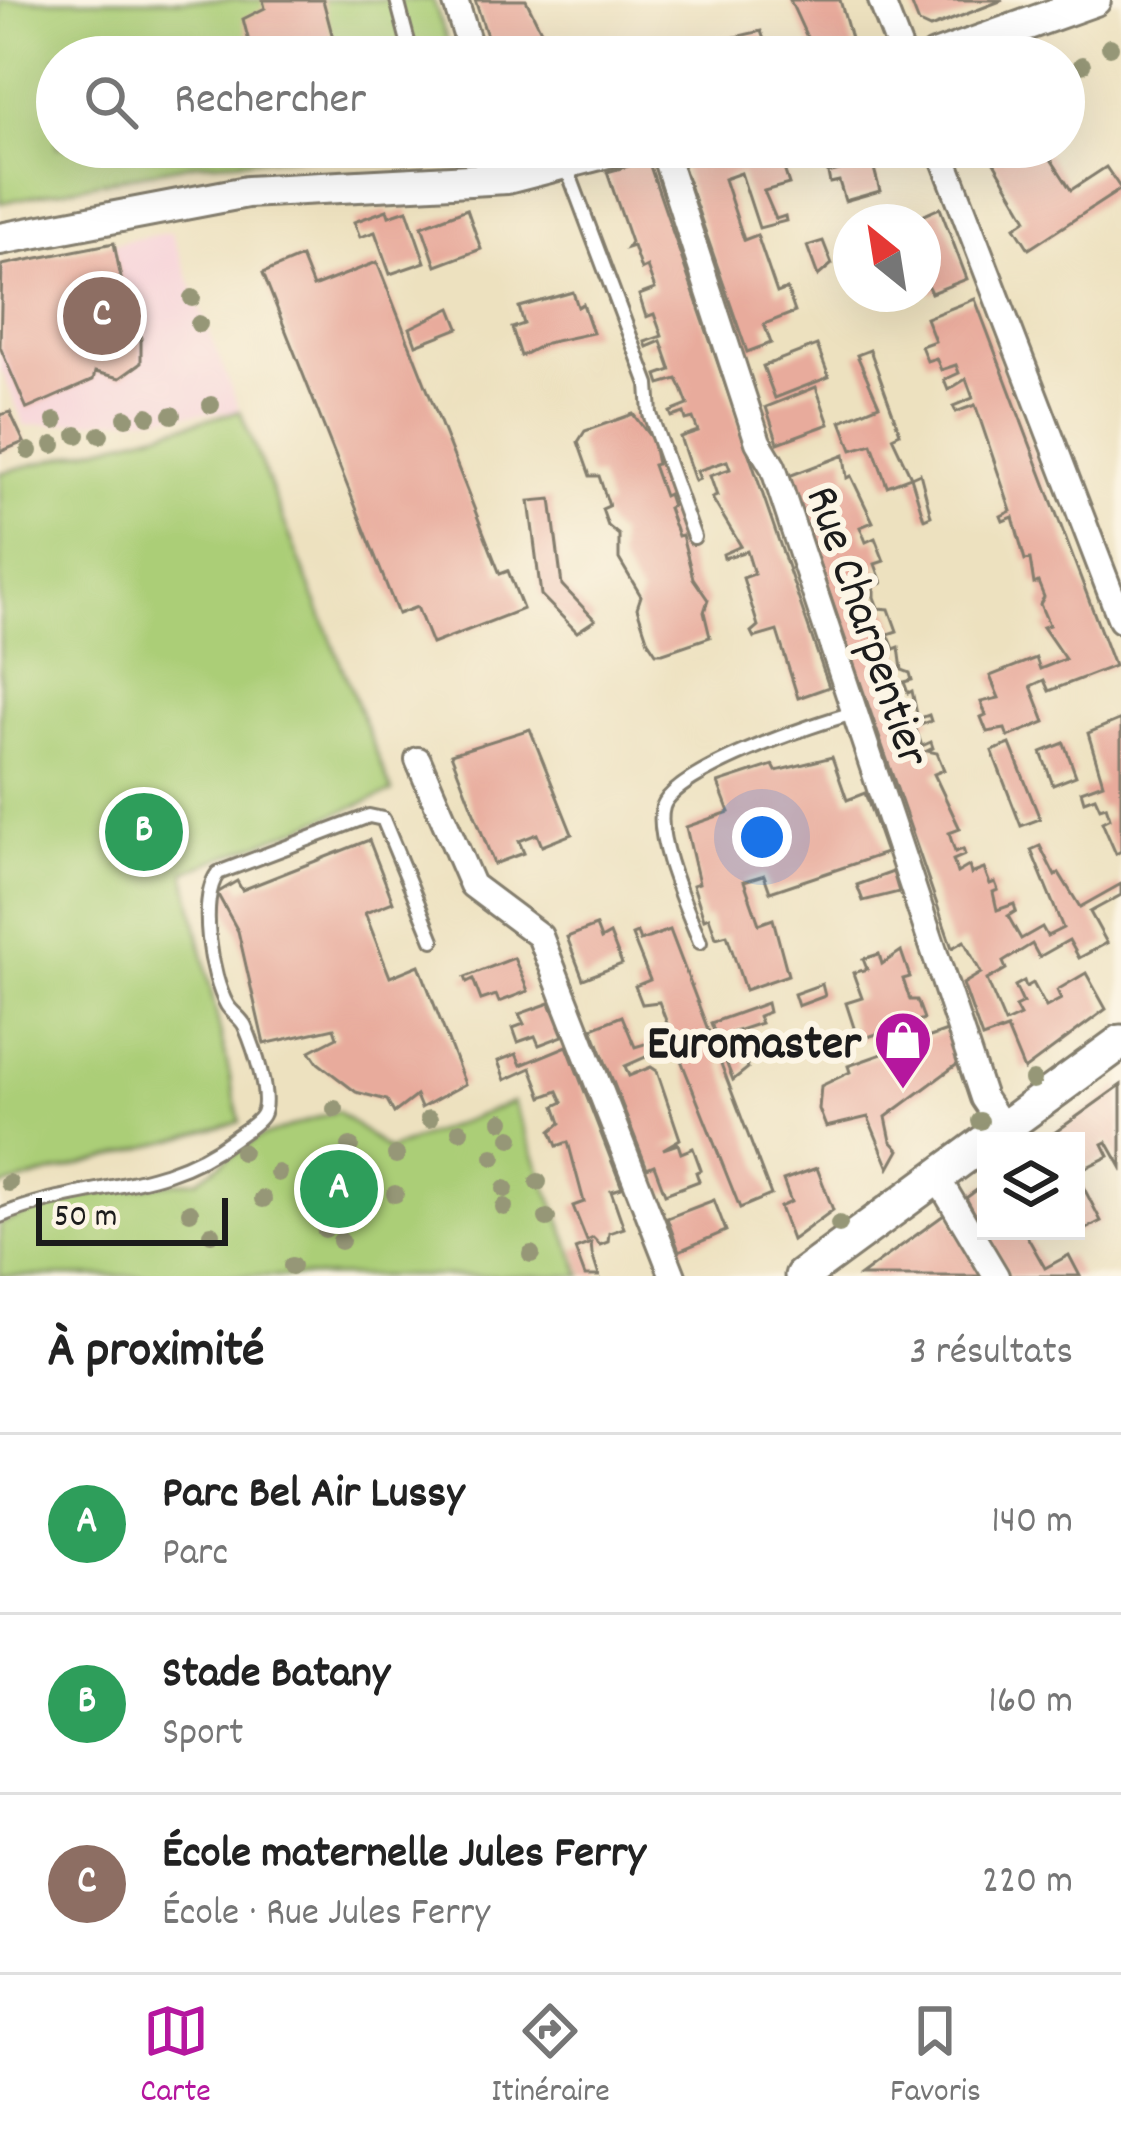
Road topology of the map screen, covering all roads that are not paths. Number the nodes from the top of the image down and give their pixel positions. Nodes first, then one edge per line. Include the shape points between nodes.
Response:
1 (397, 0) edge
2 (455, 0) edge
3 (881, 0) edge
4 (1095, 0) edge
5 (406, 36) edge
6 (466, 36) edge
7 (895, 36) edge
8 (994, 36) edge
9 (453, 168) edge
10 (567, 168) edge
11 (669, 168) edge
12 (947, 168) edge
13 (0, 239) edge
14 (694, 537) dead end
15 (1121, 620) edge
16 (857, 712) junction
17 (418, 760) dead end
18 (433, 940) dead end
19 (700, 942) dead end
20 (1121, 1042) edge
21 (1004, 1128) junction
22 (938, 1177) junction
23 (0, 1216) edge
24 (673, 1276) edge
25 (802, 1276) edge
26 (996, 1276) edge

1 - 5 lane
2 - 6 street
3 - 7 street
4 - 8 street
9 - 13 street via 226,195
10 - 14 lane via 648,384 650,414
11 - 16 street, Rue Charpentier
12 - 15 street
16 - 19 lane via 712,768 668,796 661,812 670,861
16 - 21 street, Rue Charpentier via 983,1098
17 - 24 street via 472,885 540,936
18 - 23 lane via 383,819 369,816 218,873 205,914 226,1005 244,1024 266,1101 261,1117 176,1175 42,1199
20 - 21 main road
21 - 22 main road
22 - 25 main road
22 - 26 street

